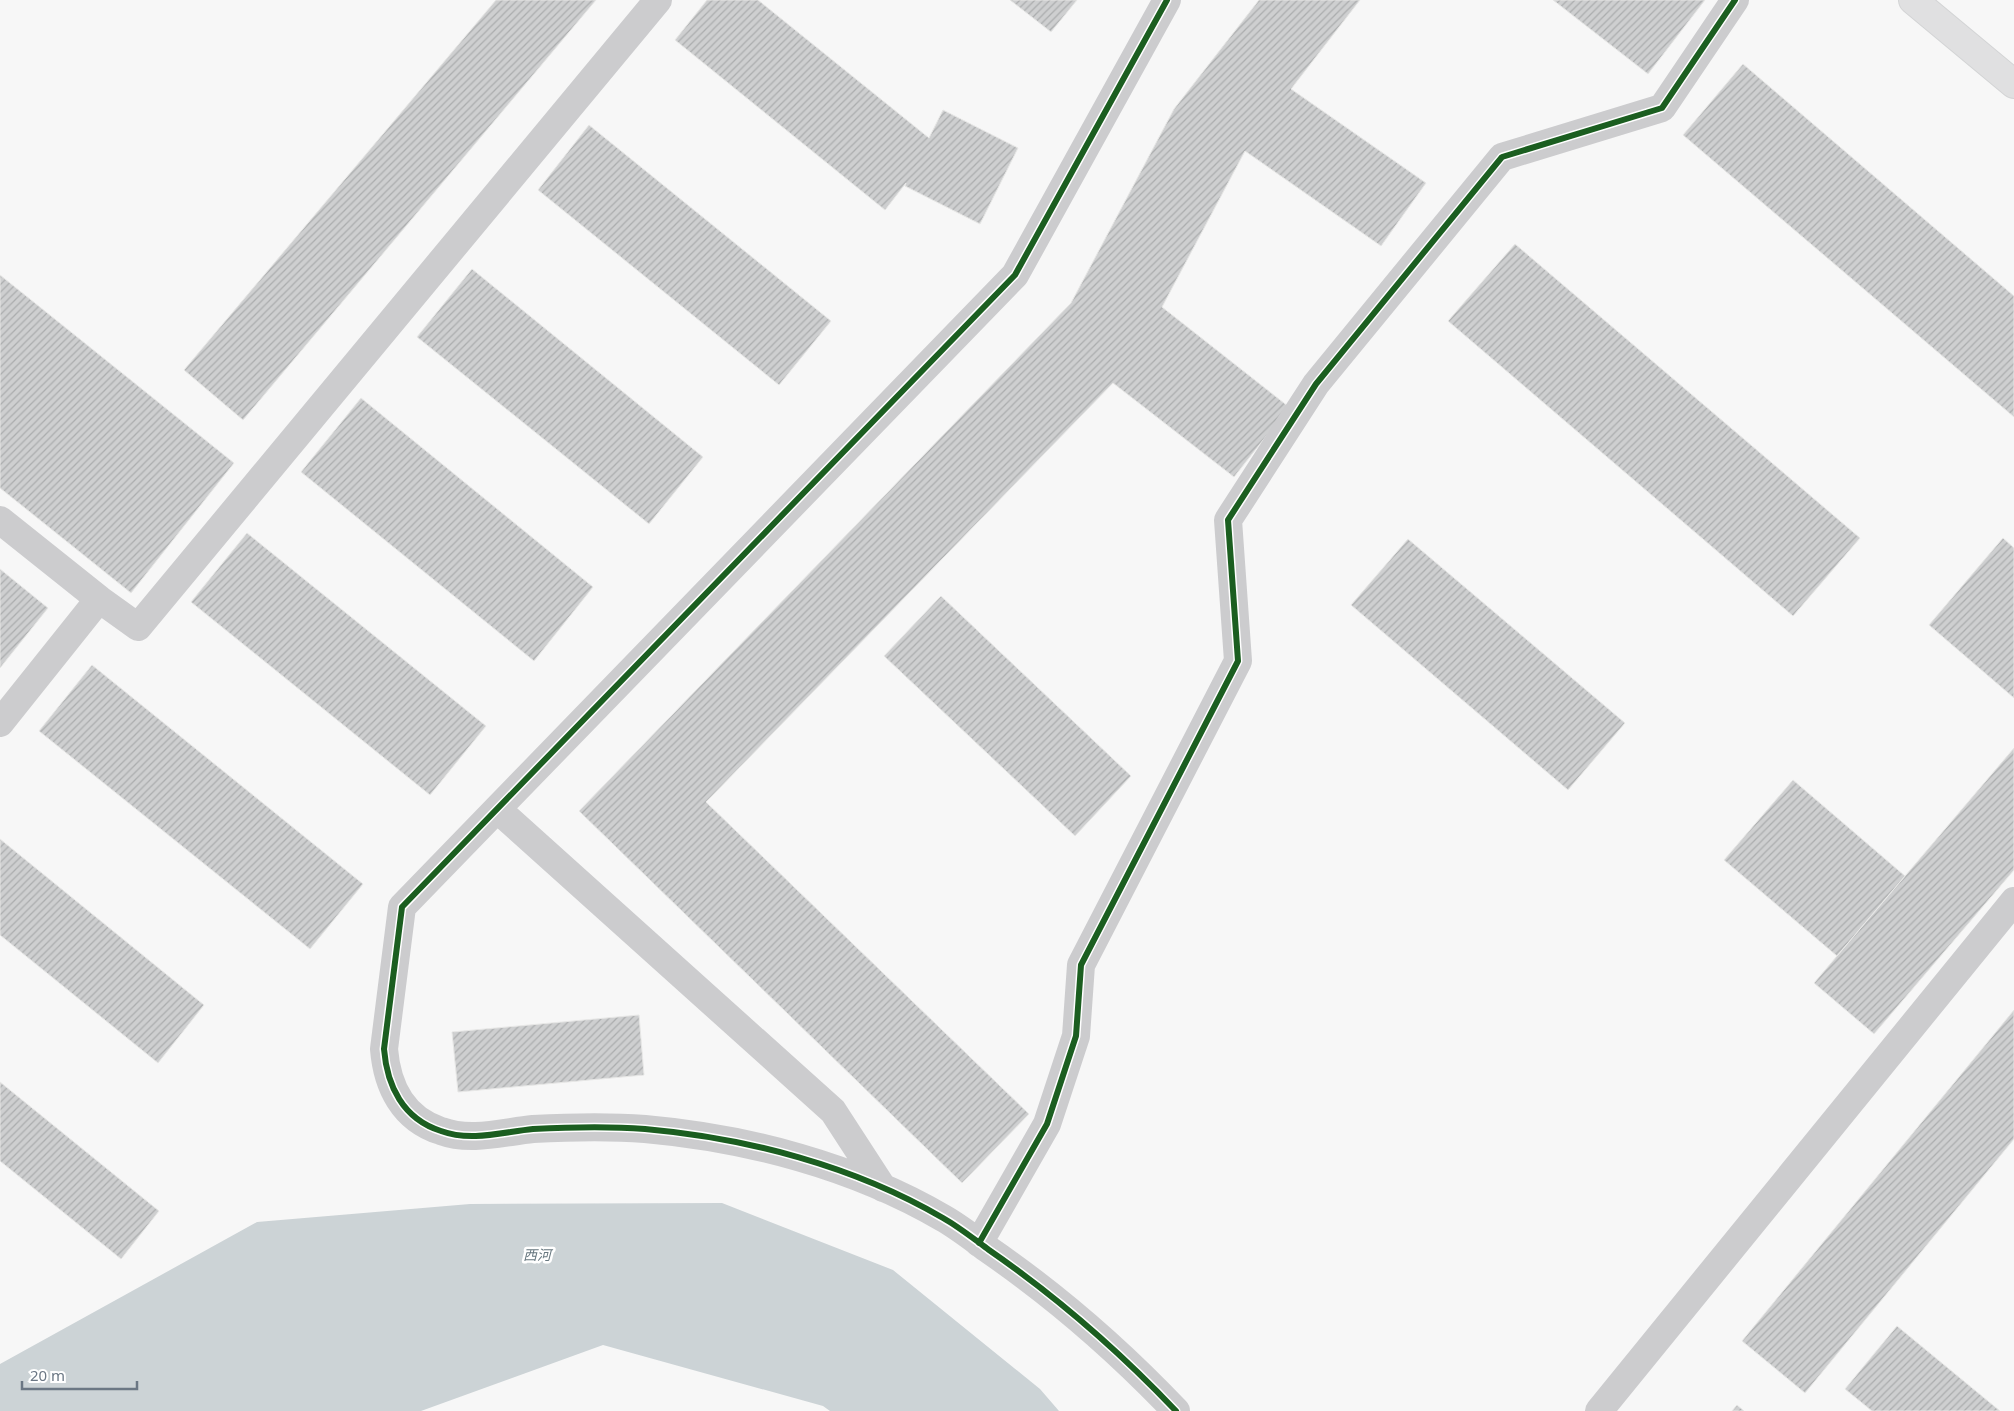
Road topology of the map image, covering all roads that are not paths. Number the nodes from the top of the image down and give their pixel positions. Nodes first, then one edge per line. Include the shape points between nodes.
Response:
1 (658, 0) edge
2 (1167, 0) edge
3 (1735, 0) edge
4 (1913, 0) edge
5 (2014, 84) edge
6 (0, 520) edge
7 (99, 599) junction
8 (0, 723) edge
9 (497, 809) junction
10 (2014, 901) edge
11 (883, 1188) junction
12 (979, 1243) junction
13 (1176, 1411) edge
14 (1599, 1411) edge

1 - 7 street via 138,627
2 - 9 street via 1015,275
3 - 12 street via 1662,108 1502,157 1316,384 1228,520 1238,661 1081,965 1076,1036 1047,1124
4 - 5 street
6 - 7 street
7 - 8 street
9 - 11 street via 833,1111
9 - 11 street via 402,907 384,1048 385,1067 391,1084 412,1114 426,1125 459,1135 588,1127 645,1129 701,1136 821,1164
10 - 14 street
11 - 12 street via 943,1218
12 - 13 street via 1086,1324

